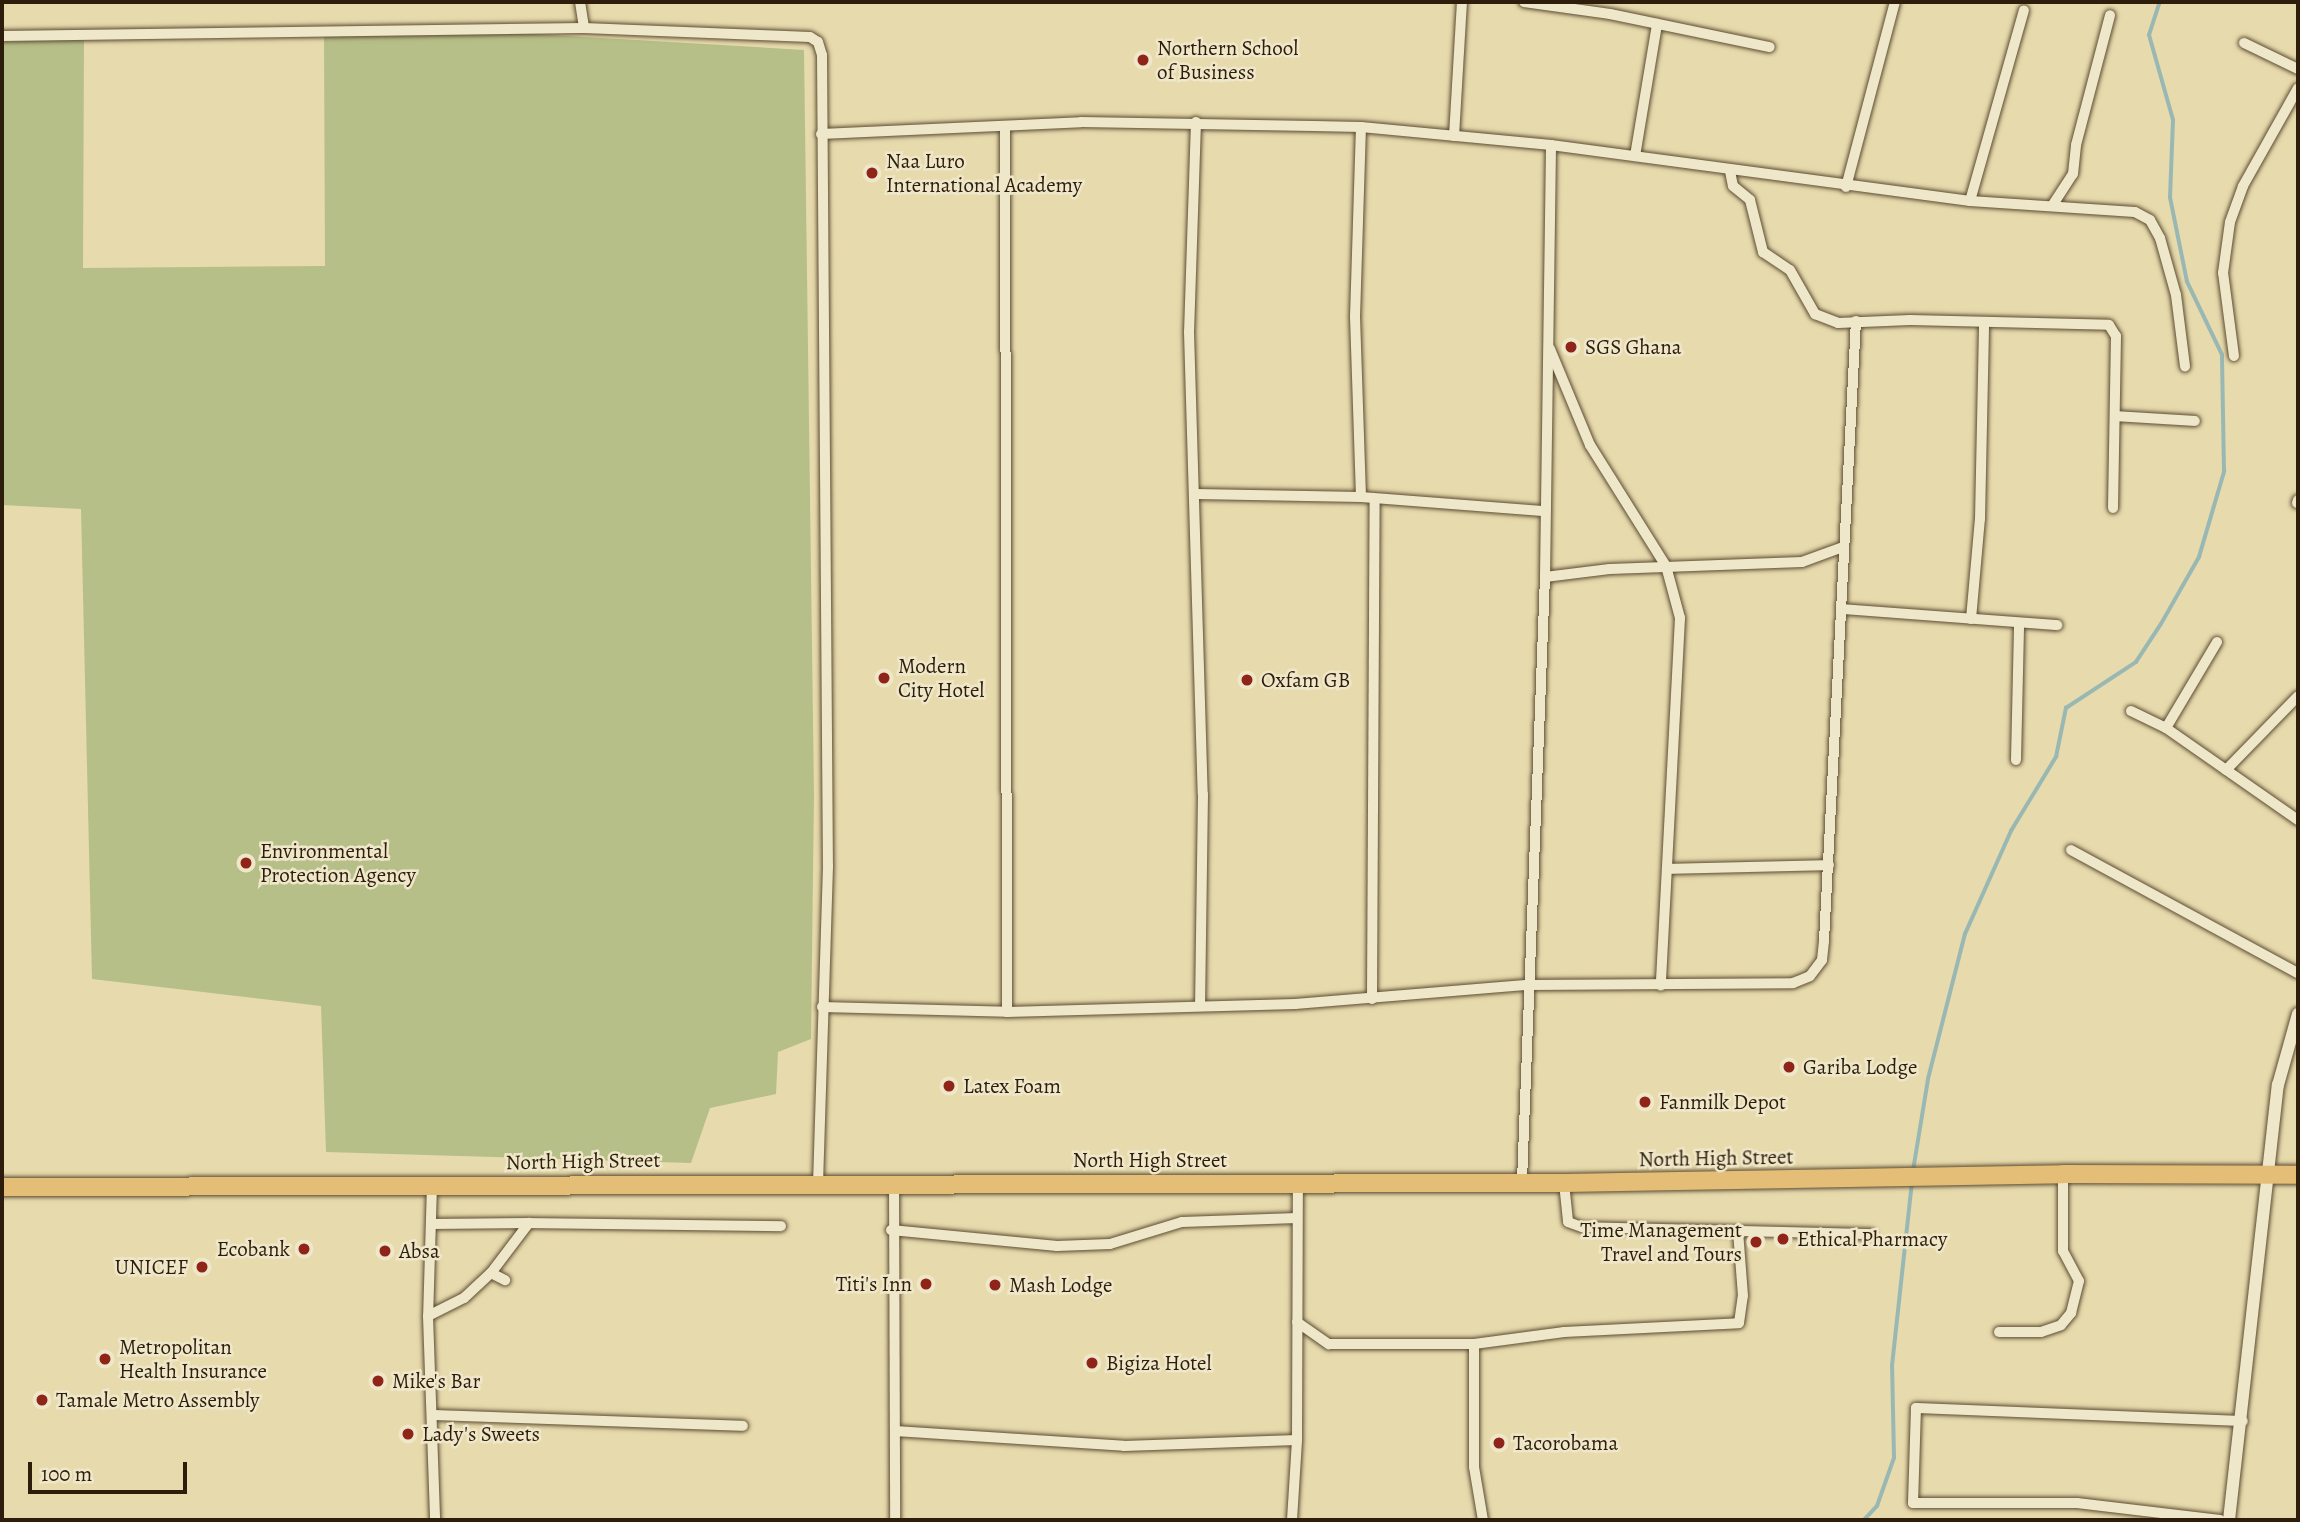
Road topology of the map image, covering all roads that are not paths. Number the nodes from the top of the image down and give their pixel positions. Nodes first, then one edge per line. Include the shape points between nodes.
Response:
1 (580, 2) edge
2 (1462, 2) edge
3 (1524, 2) edge
4 (1895, 2) edge
5 (2024, 10) dead end
6 (2110, 15) dead end
7 (1657, 24) junction
8 (584, 28) junction
9 (2, 36) edge
10 (2244, 43) dead end
11 (1770, 47) dead end
12 (2298, 69) edge
13 (2298, 88) edge
14 (1196, 122) junction
15 (1361, 127) junction
16 (1006, 128) junction
17 (821, 134) junction
18 (1454, 136) junction
19 (1551, 145) junction
20 (1636, 156) junction
21 (1730, 171) junction
22 (1846, 187) junction
23 (1970, 201) junction
24 (2052, 206) junction
25 (1856, 321) junction
26 (1984, 322) junction
27 (1548, 344) junction
28 (2234, 356) dead end
29 (2185, 366) dead end
30 (2115, 415) junction
31 (2195, 421) dead end
32 (1196, 494) junction
33 (1361, 497) junction
34 (1375, 501) junction
35 (2113, 508) dead end
36 (1545, 511) junction
37 (1843, 547) junction
38 (1666, 566) junction
39 (1545, 577) junction
40 (1842, 609) junction
41 (1971, 619) junction
42 (2019, 623) junction
43 (2057, 625) dead end
44 (2217, 642) dead end
45 (2298, 696) edge
46 (2131, 711) dead end
47 (2166, 728) junction
48 (2016, 760) dead end
49 (2225, 770) junction
50 (2298, 820) edge
51 (2071, 850) dead end
52 (1829, 864) junction
53 (1668, 869) junction
54 (2298, 973) edge
55 (1528, 985) junction
56 (1661, 986) junction
57 (1372, 999) junction
58 (1200, 1005) junction
59 (822, 1007) junction
60 (1007, 1012) junction
61 (2298, 1014) edge
62 (2063, 1174) junction
63 (2298, 1175) edge
64 (2266, 1176) junction
65 (1298, 1181) junction
66 (1522, 1181) junction
67 (1564, 1183) junction
68 (894, 1184) junction
69 (432, 1185) junction
70 (818, 1185) junction
71 (2, 1187) edge
72 (1297, 1218) junction
73 (431, 1223) junction
74 (529, 1223) junction
75 (781, 1226) dead end
76 (891, 1230) junction
77 (1738, 1231) junction
78 (1871, 1234) dead end
79 (491, 1273) junction
80 (505, 1280) dead end
81 (428, 1316) junction
82 (1297, 1322) junction
83 (1999, 1332) dead end
84 (1474, 1344) junction
85 (432, 1415) junction
86 (2242, 1421) junction
87 (743, 1426) dead end
88 (895, 1431) junction
89 (1297, 1440) junction
90 (435, 1520) edge
91 (895, 1520) edge
92 (1292, 1520) edge
93 (1483, 1520) edge
94 (2220, 1520) edge
95 (2230, 1520) edge

1 - 8 street
2 - 18 street
3 - 7 street
4 - 22 street
5 - 23 street
6 - 24 street via 2076,145 2073,174
7 - 11 street
7 - 20 street
8 - 9 street
8 - 17 street via 810,37 818,42 822,55
10 - 12 street
13 - 28 street via 2243,186 2230,222 2223,273
14 - 15 street
14 - 16 street via 1081,122
14 - 32 street via 1189,332
15 - 18 street
15 - 33 street via 1355,317
16 - 17 street
16 - 60 street
17 - 59 street via 828,852
18 - 19 street
19 - 20 street
19 - 27 street
20 - 21 street
21 - 22 street
21 - 25 street via 1733,186 1750,200 1763,252 1790,270 1815,314 1838,323
22 - 23 street
23 - 24 street
24 - 29 street via 2135,212 2150,220 2160,238 2176,295
25 - 26 street
25 - 37 street
26 - 30 street via 2109,325 2116,337
26 - 41 street via 1980,519
27 - 36 street
27 - 38 street via 1590,445
30 - 31 street
30 - 35 street
32 - 33 street
32 - 58 street via 1203,794
33 - 34 street
34 - 36 street
34 - 57 street
36 - 39 street
37 - 38 street via 1802,562
37 - 40 street
38 - 39 street
38 - 53 street via 1680,618 1681,654
39 - 55 street
40 - 41 street
40 - 52 street
41 - 42 street
42 - 43 street
42 - 48 street
44 - 47 street
45 - 49 street
46 - 47 street
47 - 49 street
49 - 50 street
51 - 54 street
52 - 53 street
52 - 56 street via 1822,960 1810,976 1793,983
53 - 56 street
55 - 56 street
55 - 57 street
55 - 66 street
57 - 58 street
58 - 60 street
59 - 60 street
59 - 70 street
61 - 64 street via 2278,1085
62 - 64 highway, North High Street
62 - 67 highway, North High Street
62 - 83 street via 2063,1251 2079,1281 2071,1312 2062,1325 2041,1332
63 - 64 highway, North High Street
64 - 86 street
65 - 66 highway, North High Street
65 - 68 highway, North High Street
65 - 72 street
66 - 67 highway, North High Street
67 - 77 street via 1568,1222 1582,1227
68 - 70 highway, North High Street
68 - 76 street
69 - 70 highway, North High Street
69 - 71 highway, North High Street
69 - 73 street
72 - 76 street via 1182,1222 1110,1244 1056,1246
72 - 82 street
73 - 74 street
73 - 81 street
74 - 75 street
74 - 79 street
76 - 88 street
77 - 78 street
77 - 84 street via 1743,1296 1739,1323 1564,1332
79 - 80 street
79 - 81 street via 464,1298
81 - 85 street
82 - 84 street via 1329,1344
82 - 89 street
84 - 93 street via 1474,1467
85 - 87 street
85 - 90 street
86 - 94 street via 1916,1408 1913,1503 2077,1503
86 - 95 street
88 - 89 street via 1124,1446
88 - 91 street
89 - 92 street

